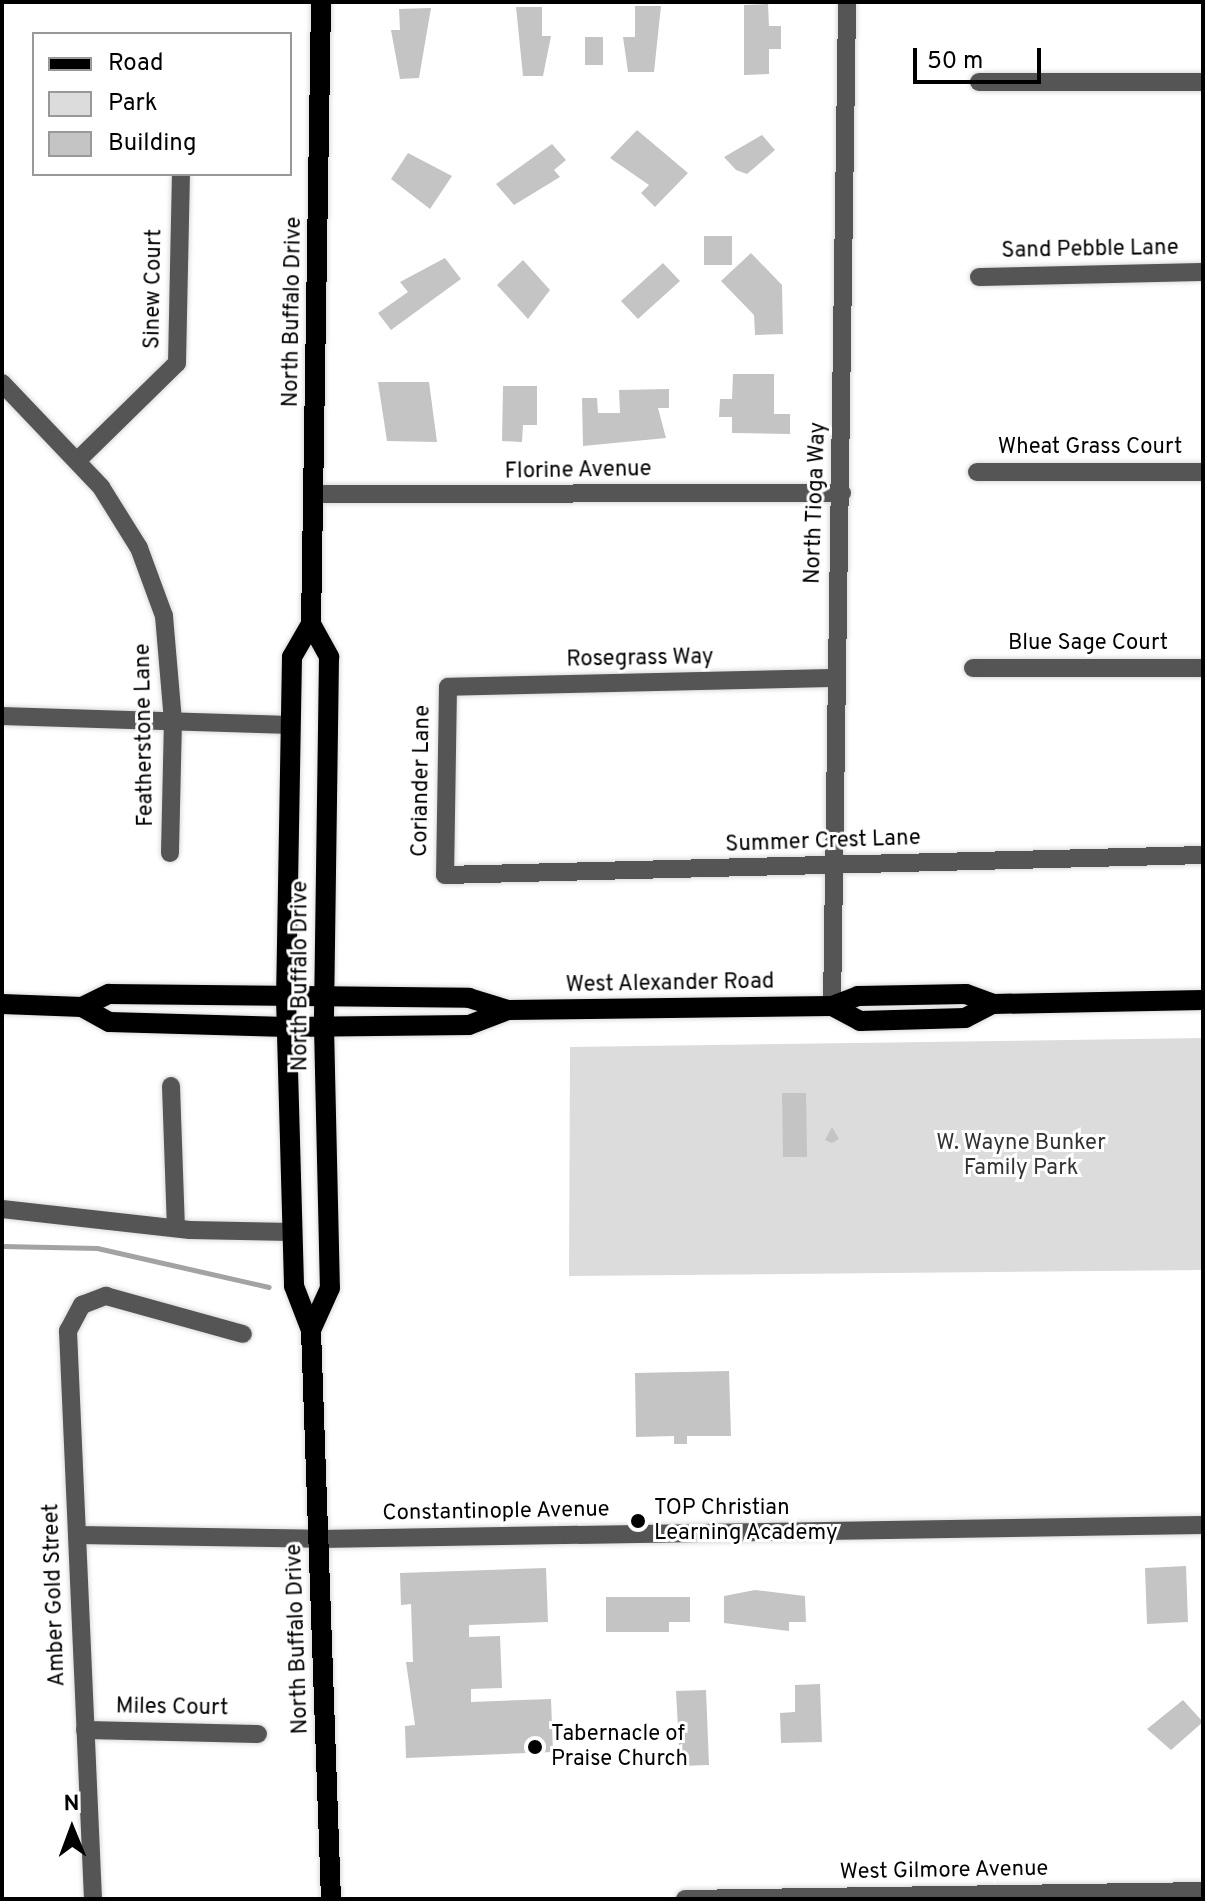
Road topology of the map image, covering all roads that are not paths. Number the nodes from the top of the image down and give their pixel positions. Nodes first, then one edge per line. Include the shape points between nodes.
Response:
1 (321, 2) edge
2 (847, 2) edge
3 (979, 82) dead end
4 (1203, 82) edge
5 (181, 176) edge
6 (1203, 272) edge
7 (979, 277) dead end
8 (2, 383) edge
9 (79, 459) junction
10 (977, 472) dead end
11 (1203, 472) edge
12 (842, 493) junction
13 (314, 494) junction
14 (311, 624) junction
15 (973, 668) dead end
16 (1203, 668) edge
17 (833, 678) junction
18 (448, 687) joint
19 (2, 716) edge
20 (173, 720) junction
21 (290, 725) junction
22 (170, 853) dead end
23 (1203, 855) edge
24 (830, 864) junction
25 (445, 875) joint
26 (286, 998) junction
27 (324, 998) junction
28 (1203, 1000) edge
29 (2, 1004) edge
30 (832, 1006) junction
31 (82, 1007) junction
32 (508, 1010) junction
33 (287, 1027) junction
34 (324, 1027) junction
35 (171, 1086) dead end
36 (2, 1209) edge
37 (176, 1228) junction
38 (292, 1232) junction
39 (311, 1330) junction
40 (243, 1334) dead end
41 (1203, 1525) edge
42 (77, 1535) junction
43 (319, 1539) junction
44 (85, 1730) junction
45 (258, 1734) dead end
46 (1203, 1891) edge
47 (836, 1898) edge
48 (93, 1899) edge
49 (331, 1899) edge
50 (685, 1899) edge

1 - 13 main road, North Buffalo Drive
2 - 12 street, North Tioga Way
3 - 4 street
5 - 9 street, Sinew Court via 177,363
6 - 7 street, Sand Pebble Lane
8 - 9 street, Featherstone Lane
9 - 20 street, Featherstone Lane via 139,548 164,616
10 - 11 street, Wheat Grass Court
12 - 13 street, Florine Avenue
12 - 17 street, North Tioga Way
13 - 14 main road, North Buffalo Drive
14 - 21 main road, North Buffalo Drive via 292,657
14 - 27 main road, North Buffalo Drive via 329,657
15 - 16 street, Blue Sage Court
17 - 18 street, Rosegrass Way
17 - 24 street, North Tioga Way
18 - 25 street, Coriander Lane
19 - 20 street
20 - 21 street
20 - 22 street, Featherstone Lane
21 - 26 main road, North Buffalo Drive
23 - 24 street, Summer Crest Lane
24 - 25 street, Summer Crest Lane
24 - 30 street, North Tioga Way
26 - 27 main road, West Alexander Road
26 - 31 main road, West Alexander Road via 109,994
26 - 33 main road, North Buffalo Drive
27 - 32 main road, West Alexander Road via 469,998
27 - 34 main road, North Buffalo Drive
28 - 30 main road, West Alexander Road via 993,1004 965,1018 860,1021
29 - 31 main road, West Alexander Road
30 - 32 main road, West Alexander Road
31 - 33 main road, West Alexander Road via 109,1022
32 - 34 main road, West Alexander Road via 469,1025
33 - 34 main road, West Alexander Road
33 - 38 main road, North Buffalo Drive
34 - 39 main road, North Buffalo Drive via 330,1288
35 - 37 street
36 - 37 street
37 - 38 street
38 - 39 main road, North Buffalo Drive via 294,1286
39 - 43 main road, North Buffalo Drive
40 - 42 street, Amber Gold Street via 132,1299 92,1298 68,1331
41 - 43 street, Constantinople Avenue
42 - 43 street, Constantinople Avenue
42 - 44 street, Amber Gold Street
43 - 49 main road, North Buffalo Drive
44 - 45 street, Miles Court
44 - 48 street, Amber Gold Street
46 - 47 street, West Gilmore Avenue
47 - 50 street, West Gilmore Avenue

